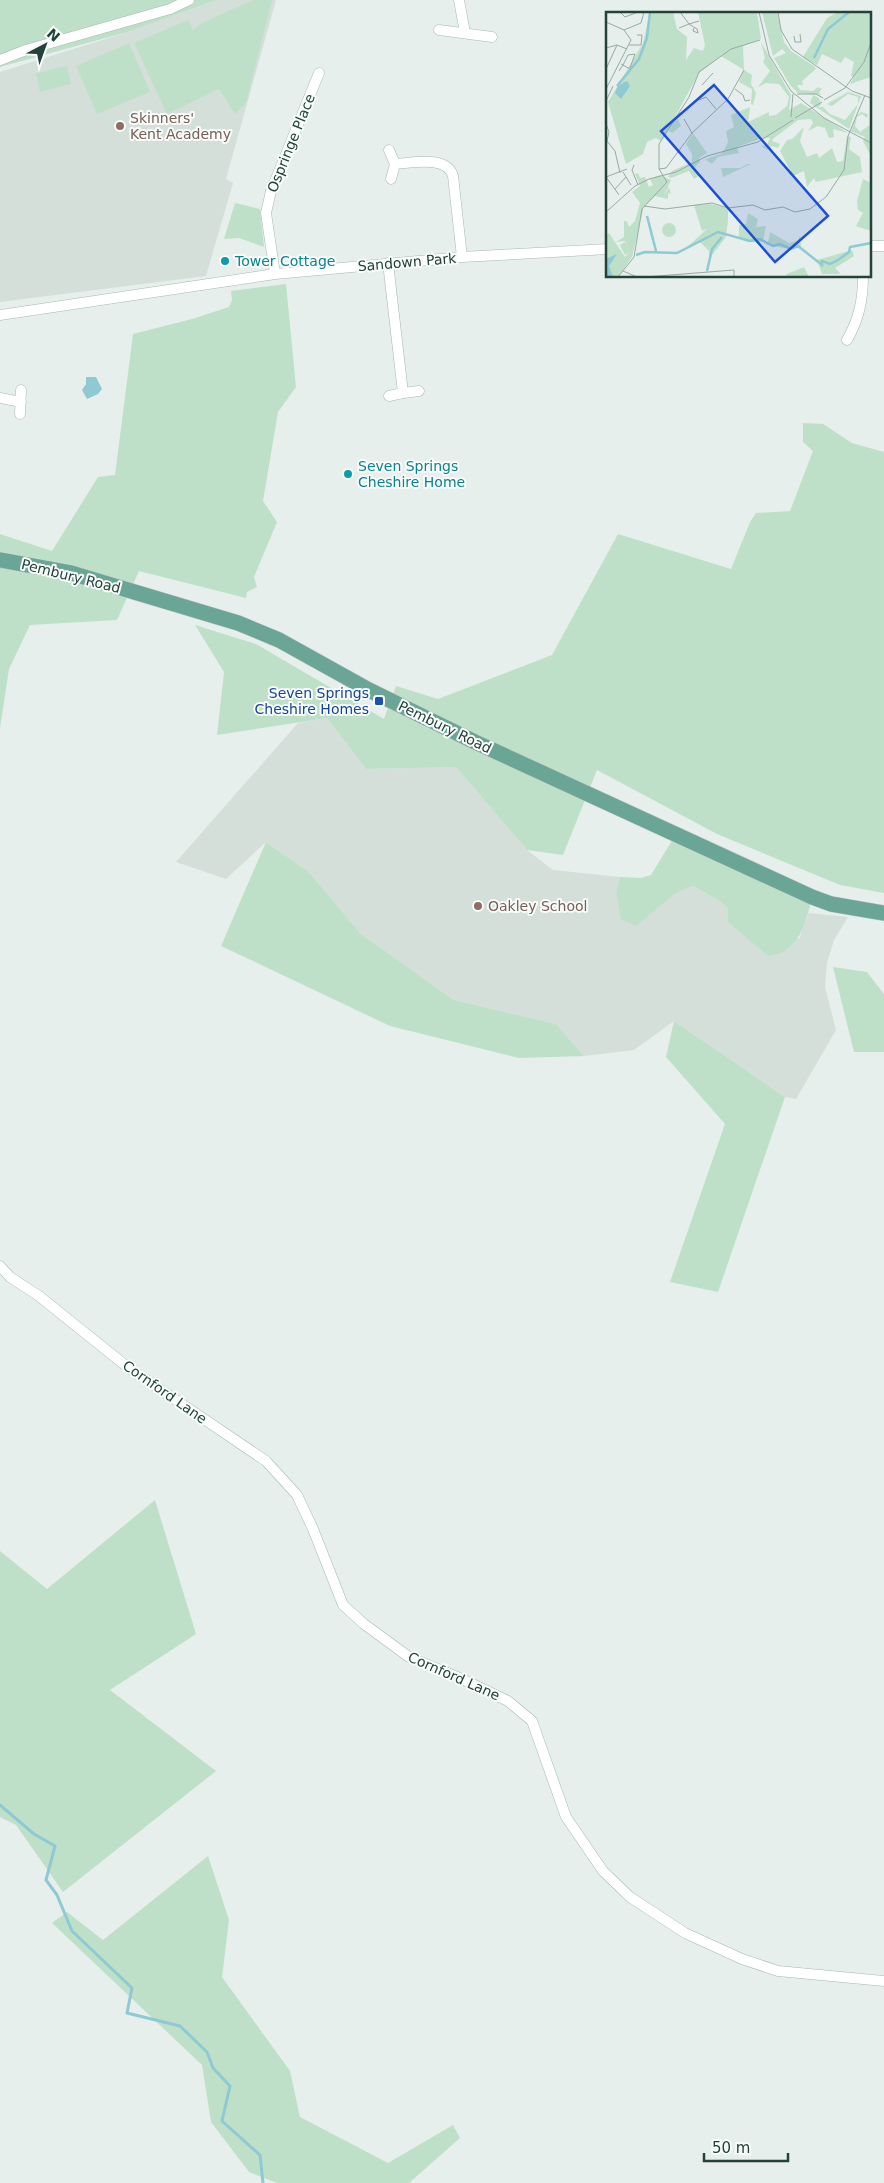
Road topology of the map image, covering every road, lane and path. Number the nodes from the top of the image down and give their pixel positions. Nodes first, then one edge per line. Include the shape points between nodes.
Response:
1 (190, 0) edge
2 (459, 0) edge
3 (439, 30) dead end
4 (465, 33) junction
5 (492, 37) dead end
6 (0, 60) edge
7 (319, 73) dead end
8 (389, 150) dead end
9 (395, 164) junction
10 (391, 179) dead end
11 (606, 249) edge
12 (462, 257) junction
13 (388, 263) junction
14 (275, 274) junction
15 (863, 278) edge
16 (0, 315) edge
17 (847, 340) dead end
18 (21, 390) dead end
19 (419, 391) dead end
20 (403, 393) junction
21 (388, 396) dead end
22 (0, 398) edge
23 (21, 402) junction
24 (20, 414) dead end
25 (0, 560) edge
26 (884, 913) edge
27 (0, 1266) edge
28 (884, 1981) edge

1 - 6 street via 170,9
2 - 4 street
3 - 4 street
4 - 5 street
7 - 14 street, Ospringe Place via 271,191 266,212
8 - 9 street
9 - 10 street
9 - 12 street via 441,163 450,168
11 - 12 street, Sandown Park
12 - 13 street, Sandown Park
13 - 14 street, Sandown Park
13 - 20 street
14 - 16 street, Sandown Park
15 - 17 street via 863,296
18 - 23 street
19 - 20 street
20 - 21 street
22 - 23 street
23 - 24 street
25 - 26 main road, Pembury Road via 71,573 238,623 279,640 368,690 475,742 812,897 831,904
27 - 28 street, Cornford Lane via 10,1278 39,1296 130,1369 266,1461 297,1495 344,1605 364,1624 409,1657 508,1700 532,1721 566,1817 603,1872 630,1896 685,1933 742,1959 778,1971

